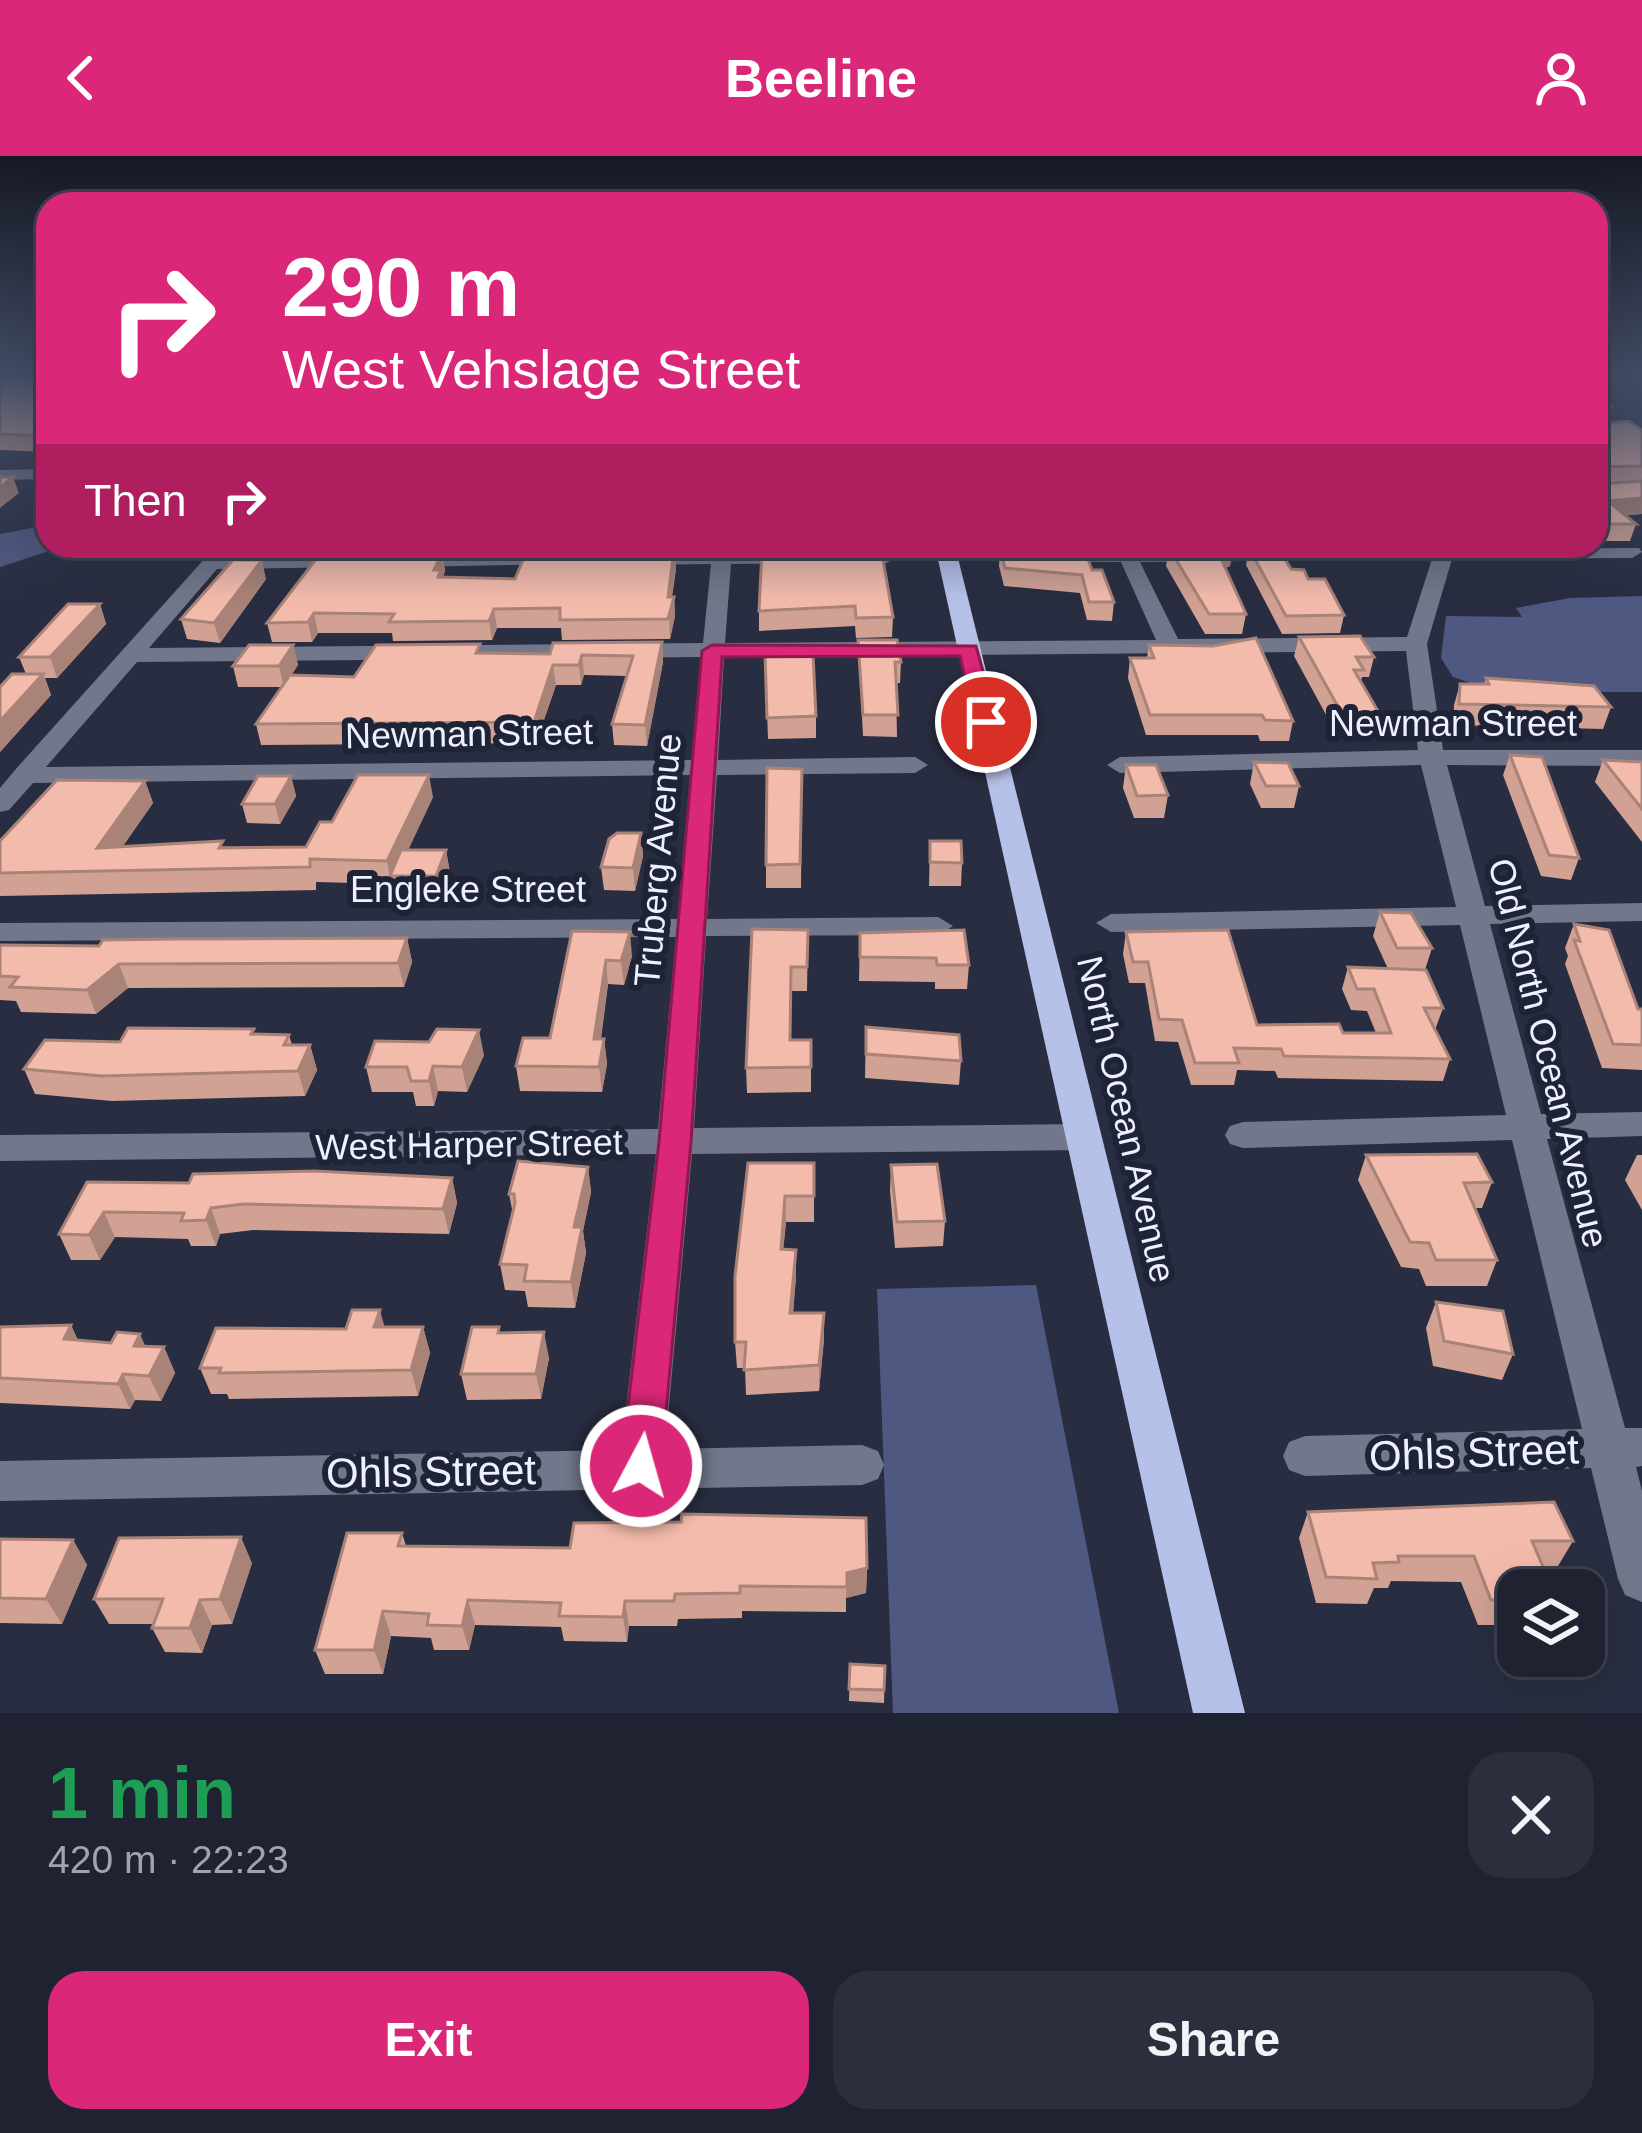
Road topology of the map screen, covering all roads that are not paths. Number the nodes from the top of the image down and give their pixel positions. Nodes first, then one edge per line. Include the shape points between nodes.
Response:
1 (36, 474) edge
2 (0, 475) edge
3 (1608, 552) edge
4 (1632, 552) dead end
5 (216, 558) edge
6 (563, 558) edge
7 (634, 558) edge
8 (720, 558) edge
9 (948, 558) edge
10 (1129, 558) edge
11 (1326, 558) edge
12 (1441, 558) edge
13 (582, 560) edge
14 (605, 560) edge
15 (1336, 572) dead end
16 (1416, 644) junction
17 (1172, 648) junction
18 (969, 650) junction
19 (712, 651) junction
20 (130, 656) junction
21 (1432, 757) junction
22 (1642, 758) edge
23 (915, 765) dead end
24 (1120, 765) dead end
25 (704, 766) junction
26 (24, 775) junction
27 (0, 804) edge
28 (1642, 912) edge
29 (1474, 915) junction
30 (1111, 923) dead end
31 (689, 926) junction
32 (938, 926) edge
33 (0, 932) edge
34 (1642, 1124) edge
35 (1530, 1126) junction
36 (1243, 1136) dead end
37 (1082, 1137) junction
38 (675, 1142) junction
39 (0, 1148) edge
40 (1624, 1448) edge
41 (1306, 1456) dead end
42 (862, 1465) dead end
43 (641, 1466) junction
44 (0, 1481) edge
45 (1642, 1580) edge
46 (1219, 1713) edge

1 - 2 street
3 - 4 street
5 - 20 street
6 - 13 street
7 - 14 street
8 - 19 street, Truberg Avenue
9 - 18 main road, North Ocean Avenue
10 - 17 street
11 - 15 street
12 - 16 street, Old North Ocean Avenue
16 - 17 street
16 - 21 street, Old North Ocean Avenue
17 - 18 street
18 - 19 street
18 - 37 main road, North Ocean Avenue
19 - 20 street
19 - 25 street, Truberg Avenue
20 - 26 street
21 - 22 street, Newman Street
21 - 24 street, Newman Street
21 - 29 street, Old North Ocean Avenue
23 - 25 street, Newman Street
25 - 26 street, Newman Street
25 - 31 street, Truberg Avenue
26 - 27 street
28 - 29 street
29 - 30 street
29 - 35 street, Old North Ocean Avenue
31 - 32 street, Engleke Street
31 - 33 street, Engleke Street
31 - 38 street, Truberg Avenue
34 - 35 street
35 - 36 street
35 - 40 street, Old North Ocean Avenue
37 - 38 street, West Harper Street
37 - 46 main road, North Ocean Avenue
38 - 39 street, West Harper Street
38 - 43 street, Truberg Avenue
40 - 41 street, Ohls Street
40 - 45 street, Old North Ocean Avenue
42 - 43 street, Ohls Street
43 - 44 street, Ohls Street

